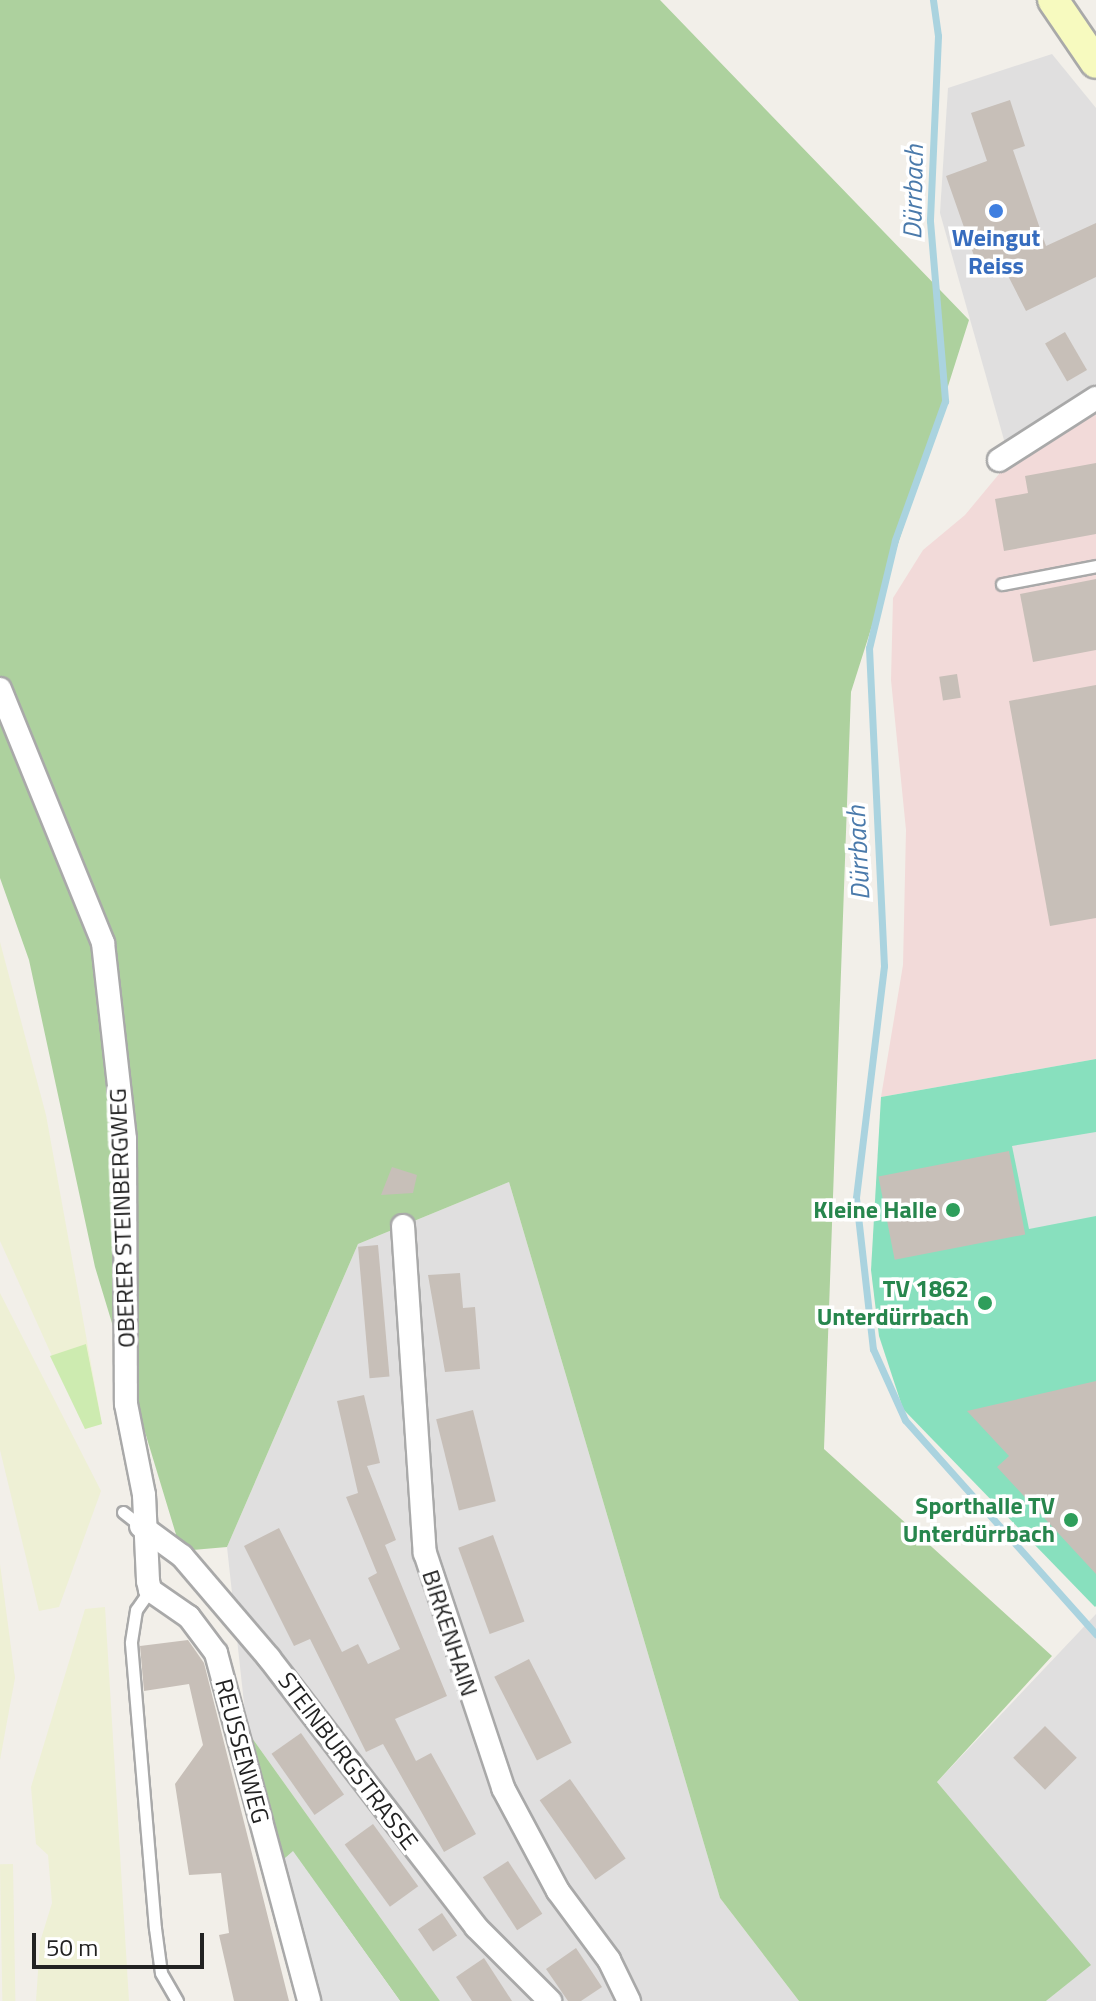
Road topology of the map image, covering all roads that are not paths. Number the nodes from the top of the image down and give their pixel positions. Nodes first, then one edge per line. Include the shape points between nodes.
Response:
1 (1053, 0) edge
2 (1096, 63) edge
3 (1096, 398) edge
4 (999, 460) dead end
5 (1096, 566) edge
6 (1002, 584) dead end
7 (0, 689) edge
8 (403, 1226) dead end
9 (123, 1512) dead end
10 (141, 1526) junction
11 (150, 1590) junction
12 (177, 2001) edge
13 (309, 2001) edge
14 (550, 2001) edge
15 (629, 2001) edge

1 - 2 street
3 - 4 street
5 - 6 lane
7 - 10 street, OBERER STEINBERGWEG via 103,943 125,1139 126,1404 144,1495
8 - 15 street, BIRKENHAIN via 425,1553 503,1788 558,1891 609,1960
9 - 10 lane
10 - 11 street
10 - 14 street, STEINBURGSTRASSE via 182,1556 269,1658 476,1927
11 - 12 lane via 136,1610 131,1643 159,1958
11 - 13 street, REUSSENWEG via 189,1617 216,1653

